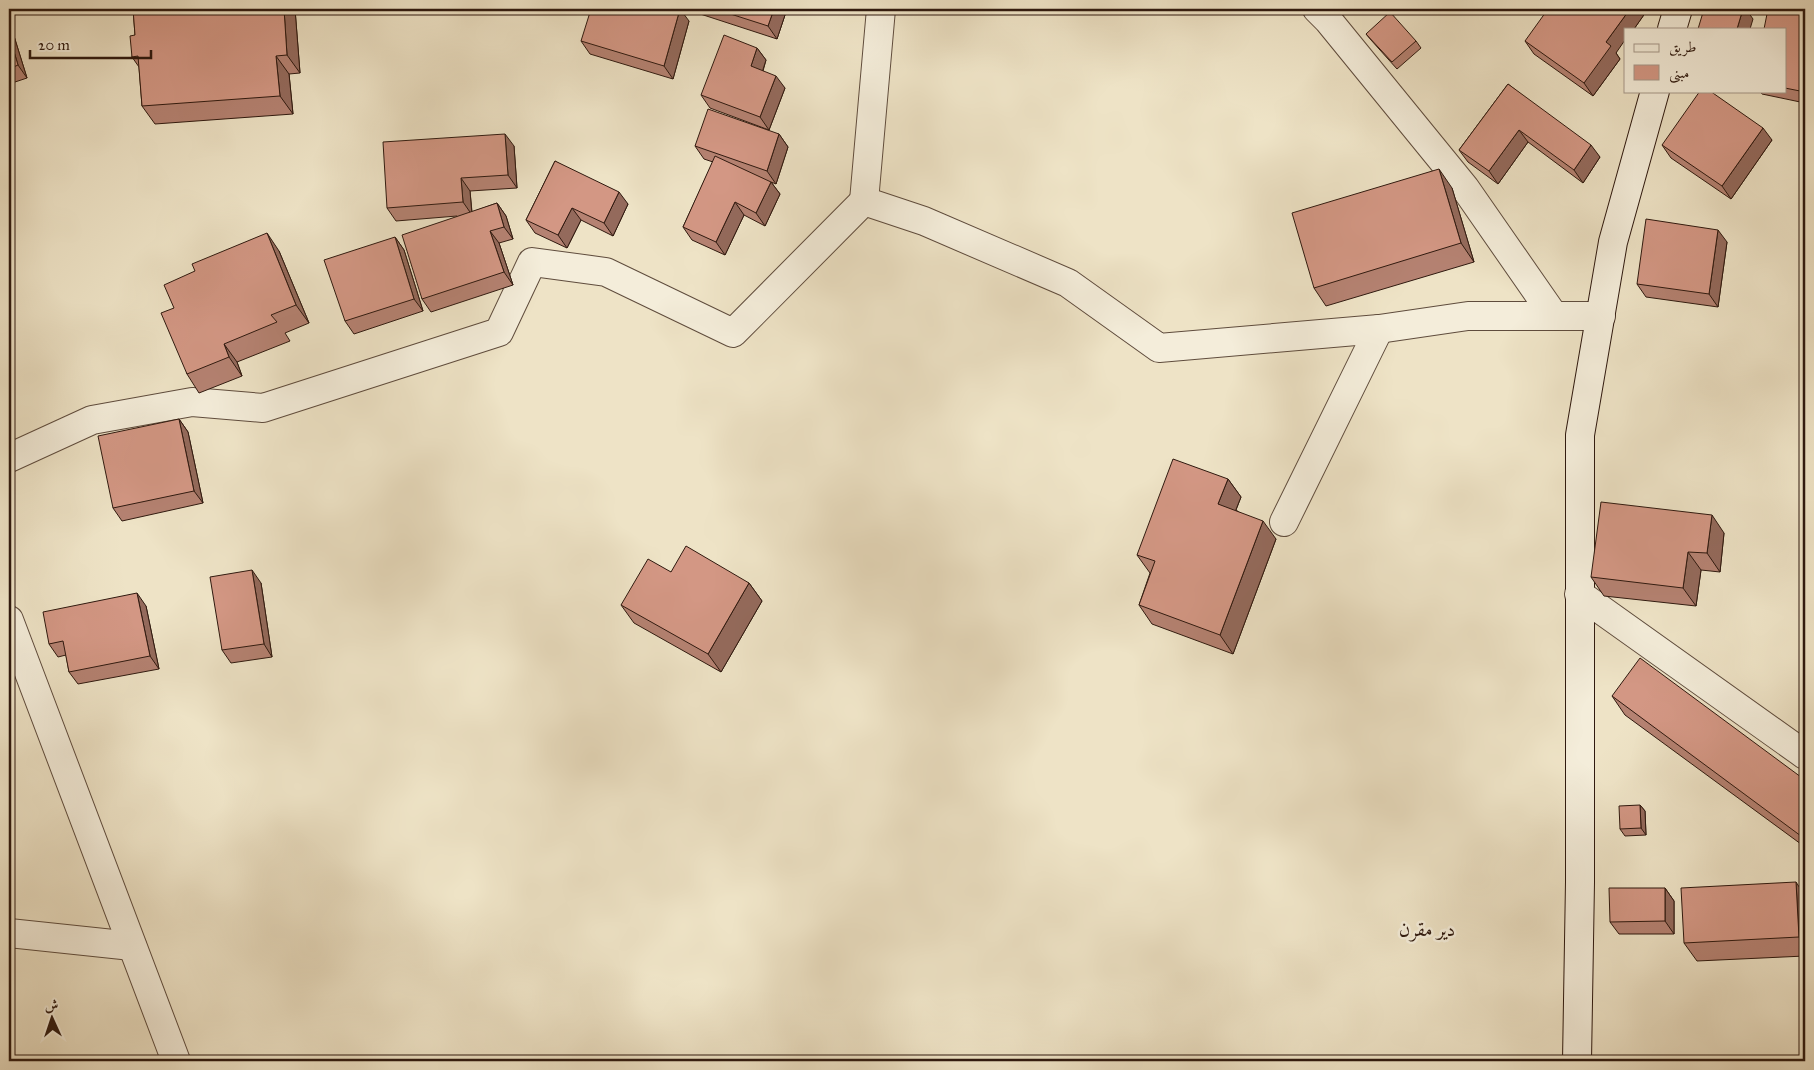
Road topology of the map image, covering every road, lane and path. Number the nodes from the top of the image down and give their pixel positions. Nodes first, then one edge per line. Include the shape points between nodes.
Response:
1 (881, 9) edge
2 (1317, 9) edge
3 (1678, 9) edge
4 (1672, 28) edge
5 (1655, 92) edge
6 (864, 201) junction
7 (1554, 316) junction
8 (1601, 316) junction
9 (1379, 329) junction
10 (9, 458) edge
11 (1284, 522) dead end
12 (1579, 594) junction
13 (9, 620) edge
14 (1805, 755) edge
15 (9, 933) edge
16 (132, 946) junction
17 (176, 1061) edge
18 (1577, 1061) edge

1 - 6 street
2 - 7 street via 1465,188
3 - 4 street
5 - 8 street via 1613,242
6 - 9 street via 924,221 1068,283 1158,348
6 - 10 street via 733,333 606,272 532,262 500,332 263,408 192,402 92,420
7 - 8 street
7 - 9 street via 1468,316
8 - 12 street via 1580,435
9 - 11 street
12 - 14 street
12 - 18 street
13 - 16 street
15 - 16 street
16 - 17 street

